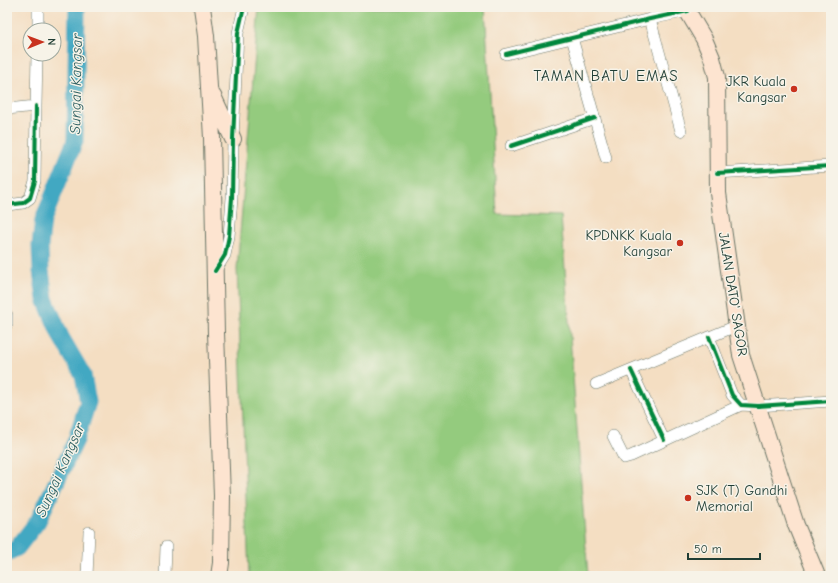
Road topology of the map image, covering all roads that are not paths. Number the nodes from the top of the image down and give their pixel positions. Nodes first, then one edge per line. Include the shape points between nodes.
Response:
1 (38, 7) edge
2 (202, 7) edge
3 (244, 7) edge
4 (687, 9) edge
5 (650, 19) junction
6 (38, 22) edge
7 (572, 38) junction
8 (506, 54) dead end
9 (37, 62) edge
10 (210, 89) junction
11 (36, 106) junction
12 (7, 109) edge
13 (594, 118) junction
14 (682, 131) dead end
15 (233, 139) junction
16 (511, 146) dead end
17 (606, 158) dead end
18 (831, 166) edge
19 (718, 173) junction
20 (7, 206) edge
21 (216, 271) junction
22 (7, 315) edge
23 (7, 324) edge
24 (736, 326) junction
25 (709, 337) junction
26 (631, 370) junction
27 (596, 384) dead end
28 (831, 401) edge
29 (741, 405) junction
30 (758, 406) junction
31 (613, 436) dead end
32 (664, 440) junction
33 (90, 532) dead end
34 (166, 546) dead end
35 (221, 572) edge
36 (87, 576) edge
37 (165, 576) edge
38 (817, 576) edge

1 - 6 street
2 - 10 main road
3 - 15 street via 238,33
4 - 5 street
4 - 19 main road, JALAN DATO' SAGOR via 704,39 717,77
5 - 7 street
5 - 14 street
7 - 8 street
7 - 13 street
9 - 11 street
10 - 15 main road
10 - 21 main road
11 - 12 street
11 - 20 street via 35,181 30,198 23,203
13 - 16 street
13 - 17 street
15 - 21 street via 228,245
18 - 19 street
19 - 24 main road, JALAN DATO' SAGOR via 718,193
21 - 35 main road via 222,496
22 - 23 street
24 - 25 street
24 - 30 main road, JALAN DATO' SAGOR via 741,355
25 - 26 street
25 - 29 street via 732,395
26 - 27 street
26 - 32 street
28 - 30 street
29 - 30 street
29 - 32 street
30 - 38 main road, JALAN DATO' SAGOR via 796,525
31 - 32 street via 624,458
33 - 36 street
34 - 37 street

